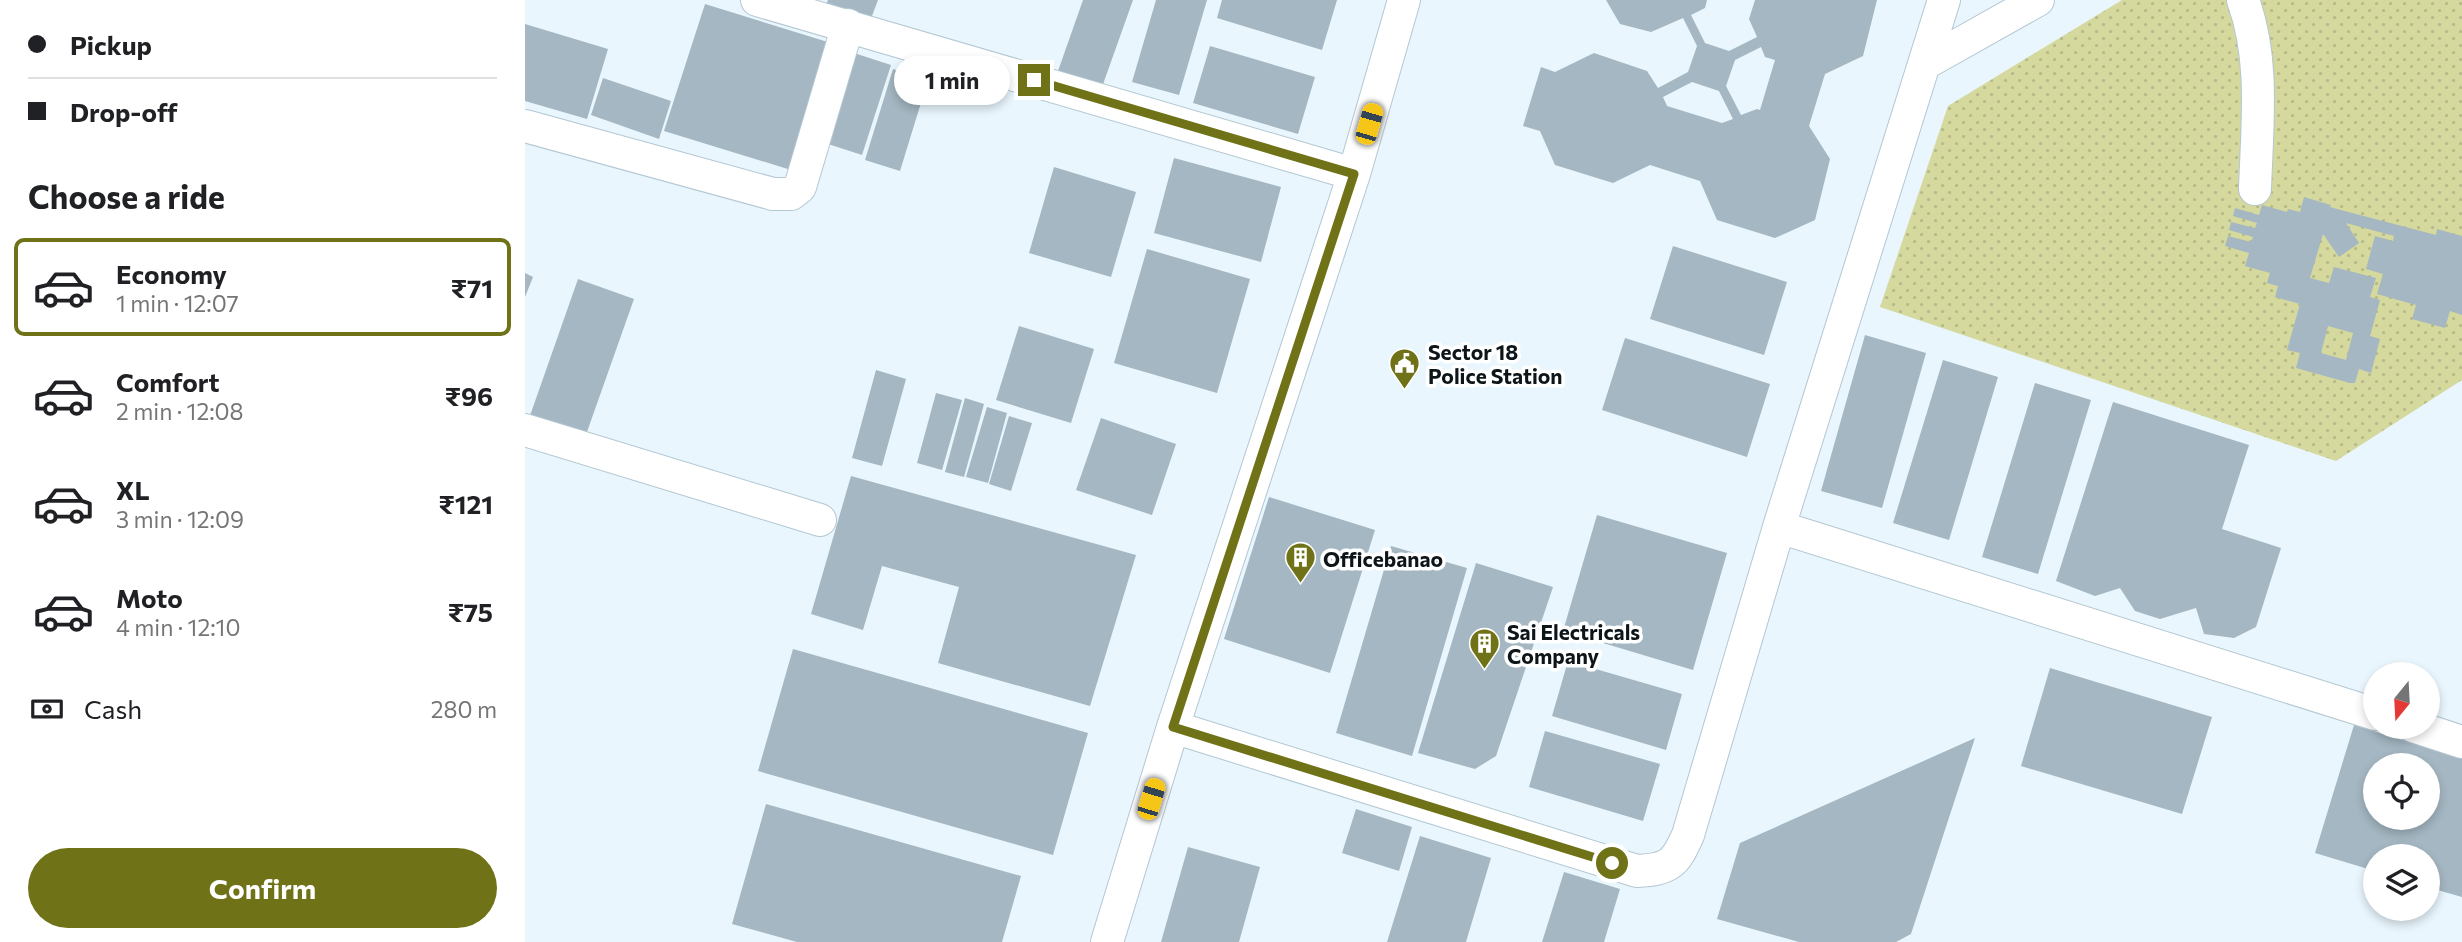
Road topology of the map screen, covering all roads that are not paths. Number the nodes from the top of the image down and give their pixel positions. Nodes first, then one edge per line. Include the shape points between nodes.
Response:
1 (757, 0) edge
2 (1404, 0) edge
3 (1944, 0) edge
4 (2038, 0) edge
5 (2243, 0) edge
6 (848, 25) junction
7 (1924, 64) junction
8 (525, 126) edge
9 (1354, 174) junction
10 (2255, 189) dead end
11 (525, 430) edge
12 (820, 520) dead end
13 (1779, 527) junction
14 (2363, 710) edge
15 (1173, 727) junction
16 (2440, 735) edge
17 (2462, 742) edge
18 (1107, 942) edge

1 - 6 street
2 - 9 street
3 - 7 street
4 - 7 street
5 - 10 street via 2253,27 2258,71
6 - 8 street via 800,187 792,194 773,194
6 - 9 street
7 - 13 street
9 - 15 street
11 - 12 street
13 - 14 street
13 - 15 street via 1688,835 1677,859 1660,870 1637,871
15 - 18 street
16 - 17 street

